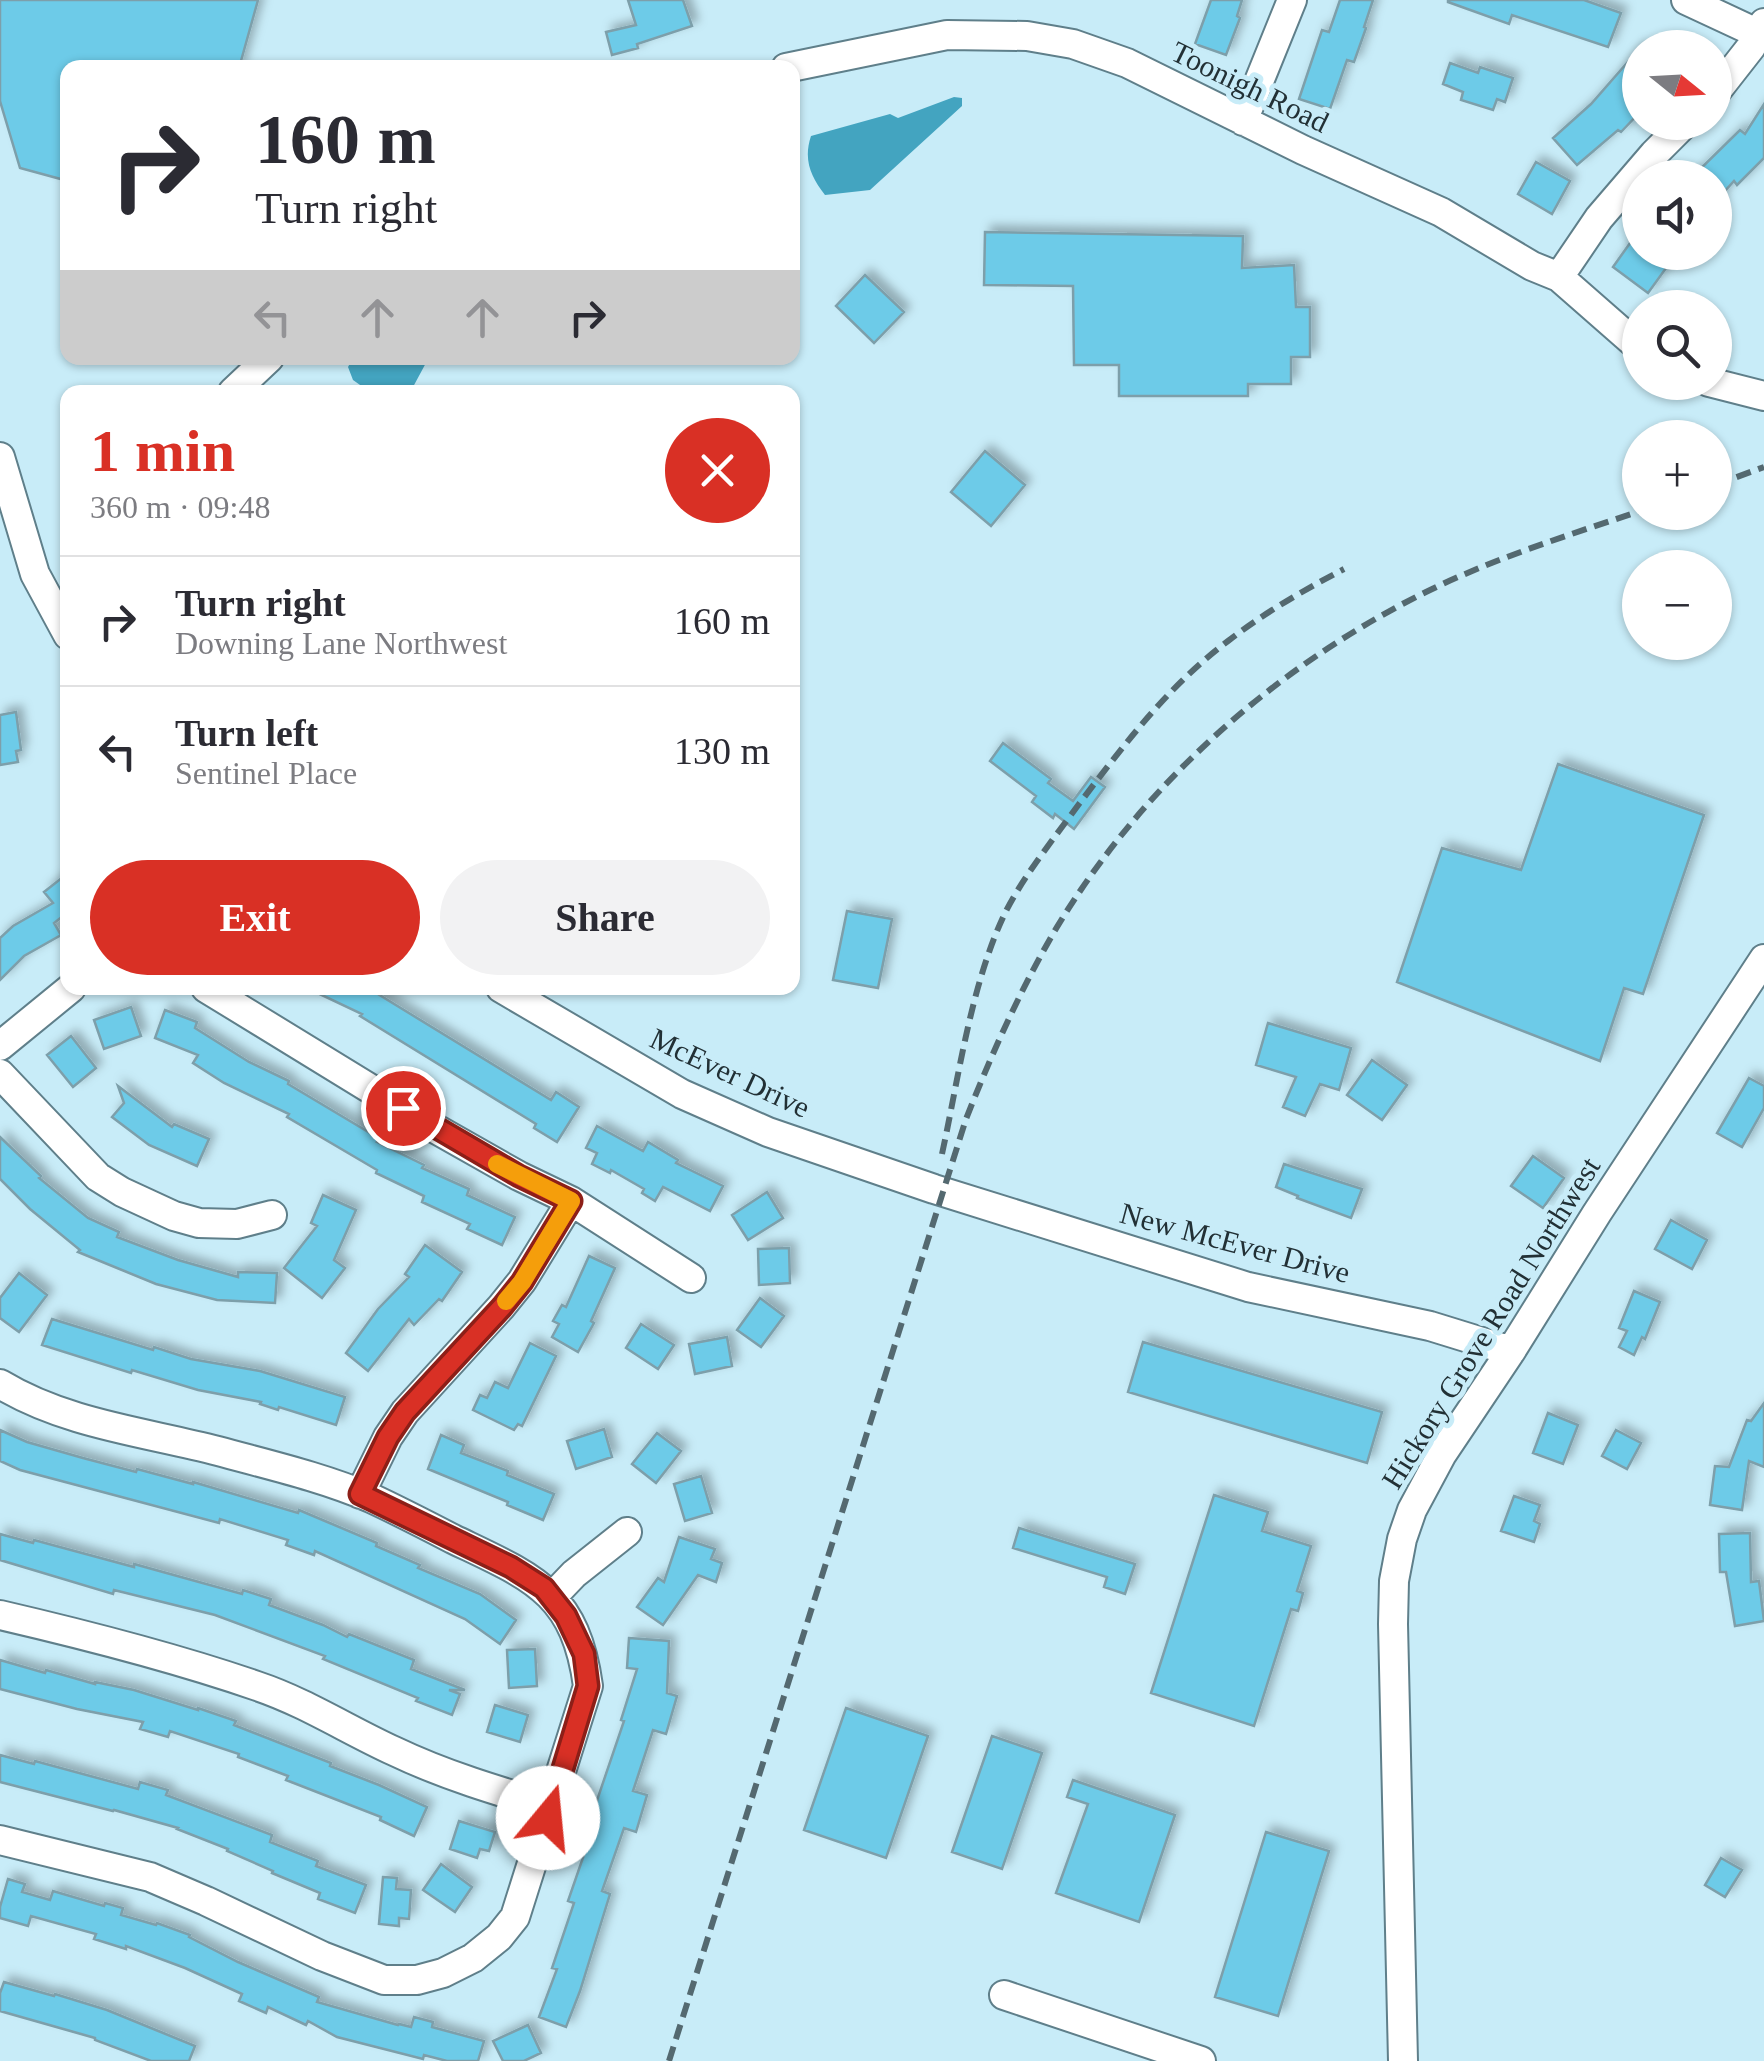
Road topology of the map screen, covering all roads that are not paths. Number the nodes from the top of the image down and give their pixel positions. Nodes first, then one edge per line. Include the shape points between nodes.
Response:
1 (1292, 0) edge
2 (1686, 0) edge
3 (1761, 28) edge
4 (800, 65) edge
5 (1732, 72) edge
6 (1243, 121) junction
7 (1668, 140) edge
8 (1558, 277) junction
9 (1622, 332) edge
10 (262, 365) edge
11 (240, 385) edge
12 (1732, 388) edge
13 (1764, 396) edge
14 (0, 458) edge
15 (58, 593) edge
16 (1764, 959) edge
17 (60, 994) edge
18 (217, 995) edge
19 (513, 995) edge
20 (0, 1046) edge
21 (0, 1074) edge
22 (944, 1192) joint
23 (571, 1201) junction
24 (272, 1216) dead end
25 (691, 1278) dead end
26 (1511, 1351) junction
27 (0, 1384) edge
28 (360, 1494) junction
29 (628, 1532) dead end
30 (552, 1597) junction
31 (0, 1614) edge
32 (552, 1807) junction
33 (0, 1840) edge
34 (1004, 1995) dead end
35 (1201, 2061) edge
36 (1403, 2061) edge

1 - 6 street
2 - 3 street
3 - 5 street
4 - 6 street, Toonigh Road via 947,34 1028,36 1128,63
6 - 8 street, Toonigh Road via 1441,212
7 - 8 street
8 - 9 street, Toonigh Road
10 - 11 street
12 - 13 street
14 - 15 street via 35,574
16 - 26 street, Hickory Grove Road Northwest
17 - 20 street
18 - 23 street via 436,1129
19 - 22 street, McEver Drive via 682,1094 768,1132
21 - 24 street via 98,1176 122,1192 199,1223
22 - 26 street, New McEver Drive via 1248,1287 1430,1326
23 - 25 street
23 - 28 street via 522,1282 405,1412
26 - 36 street, Hickory Grove Road Northwest via 1412,1510 1394,1581
27 - 28 street via 81,1418
28 - 30 street via 511,1567
29 - 30 street
30 - 32 street via 584,1654 588,1686
31 - 32 street via 258,1686 394,1752
32 - 33 street via 515,1917 473,1958 417,1980 384,1980 150,1877
34 - 35 street

